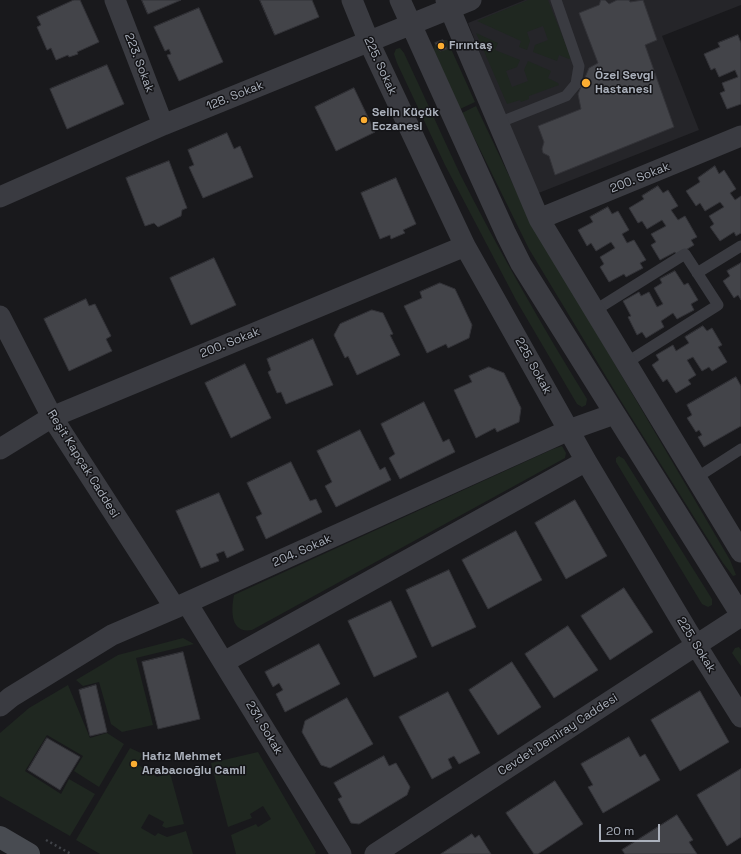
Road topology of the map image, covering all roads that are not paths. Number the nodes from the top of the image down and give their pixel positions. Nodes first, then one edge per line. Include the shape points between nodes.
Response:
1 (115, 0) edge
2 (352, 0) edge
3 (400, 0) edge
4 (471, 0) edge
5 (556, 0) edge
6 (448, 5) edge
7 (410, 25) junction
8 (368, 42) junction
9 (498, 123) junction
10 (164, 126) junction
11 (741, 136) edge
12 (0, 197) edge
13 (539, 220) junction
14 (465, 246) junction
15 (741, 246) edge
16 (697, 273) junction
17 (594, 311) junction
18 (0, 316) edge
19 (626, 363) junction
20 (614, 414) junction
21 (52, 417) junction
22 (569, 430) junction
23 (0, 449) edge
24 (741, 449) edge
25 (586, 461) junction
26 (696, 478) junction
27 (741, 552) edge
28 (181, 605) junction
29 (741, 616) edge
30 (696, 646) junction
31 (224, 662) junction
32 (0, 706) edge
33 (741, 717) edge
34 (0, 837) edge
35 (382, 852) edge
36 (29, 854) edge
37 (341, 854) edge

1 - 10 street, 223. Sokak
2 - 8 street, 225. Sokak
3 - 7 street
4 - 6 street, 128. Sokak
5 - 9 lane via 580,66 576,84 566,96
6 - 7 street, 128. Sokak
6 - 9 street
7 - 8 street, 128. Sokak
7 - 20 street via 521,264
8 - 10 street, 128. Sokak
8 - 14 street, 225. Sokak
9 - 13 street
10 - 12 street, 128. Sokak
11 - 13 street, 200. Sokak
13 - 17 street
14 - 21 street, 200. Sokak
14 - 22 street, 225. Sokak
15 - 16 lane
16 - 17 lane via 685,254
16 - 19 lane via 718,305
17 - 19 street
18 - 21 street, Reşit Kapçak Caddesi
19 - 26 street
20 - 22 street, 204. Sokak
20 - 29 street
21 - 23 street, 200. Sokak
21 - 28 street, Reşit Kapçak Caddesi
22 - 25 street, 225. Sokak
22 - 28 street, 204. Sokak
24 - 26 lane
25 - 30 street, 225. Sokak
25 - 31 street
26 - 27 street
28 - 31 street, 231. Sokak
28 - 32 street, 204. Sokak via 112,635
29 - 30 street, Cevdet Demiray Caddesi
30 - 33 street, 225. Sokak
30 - 35 street, Cevdet Demiray Caddesi
31 - 37 street, 231. Sokak
34 - 36 main road

